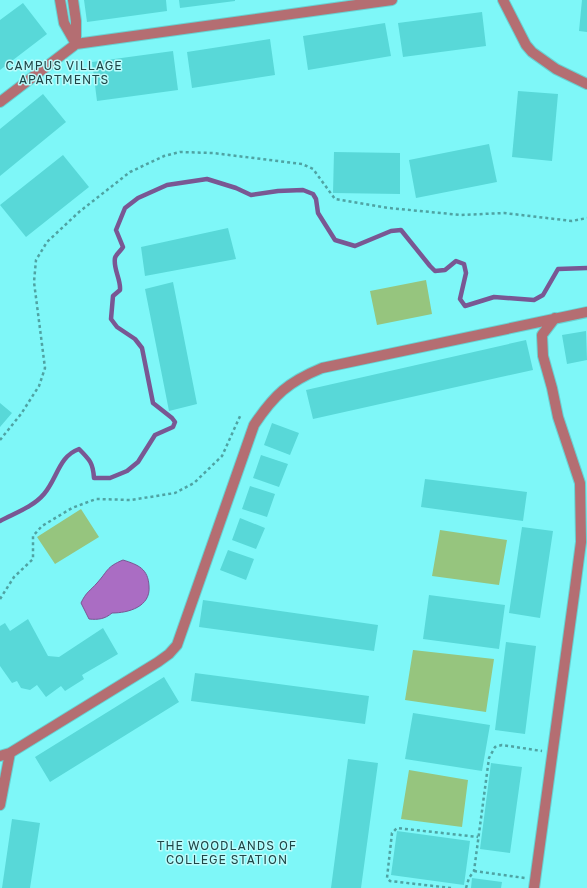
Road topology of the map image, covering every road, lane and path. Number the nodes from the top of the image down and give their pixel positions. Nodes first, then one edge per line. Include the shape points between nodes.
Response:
1 (60, 0) edge
2 (73, 0) edge
3 (392, 0) edge
4 (503, 0) edge
5 (76, 44) junction
6 (587, 84) edge
7 (0, 102) edge
8 (587, 218) edge
9 (587, 312) edge
10 (555, 318) junction
11 (241, 414) dead end
12 (0, 440) edge
13 (0, 599) edge
14 (553, 752) junction
15 (5, 755) edge
16 (0, 805) edge
17 (478, 838) junction
18 (474, 871) junction
19 (535, 884) edge
20 (451, 888) edge
21 (466, 888) edge

1 - 5 lane via 64,23
2 - 5 lane
3 - 5 lane
4 - 6 lane via 532,52 556,69
5 - 7 lane
8 - 12 path via 572,221 504,213 461,215 389,208 335,199 313,169 302,164 212,153 180,152 164,156 130,172 79,212 47,242 36,260 34,282 45,368 39,386
9 - 10 lane
10 - 14 lane via 542,335 543,356 560,423 580,483 581,542
10 - 15 lane via 322,368 281,391 266,406 254,425 177,645 158,662
11 - 13 path via 222,456 194,483 175,493 131,500 96,499 72,508 42,526 33,536 33,559 14,577
14 - 17 path via 502,745 495,747 489,758
14 - 19 lane
15 - 16 lane
17 - 18 path
17 - 20 path via 397,828 392,833 387,878 390,881
18 - 19 path
18 - 21 path

